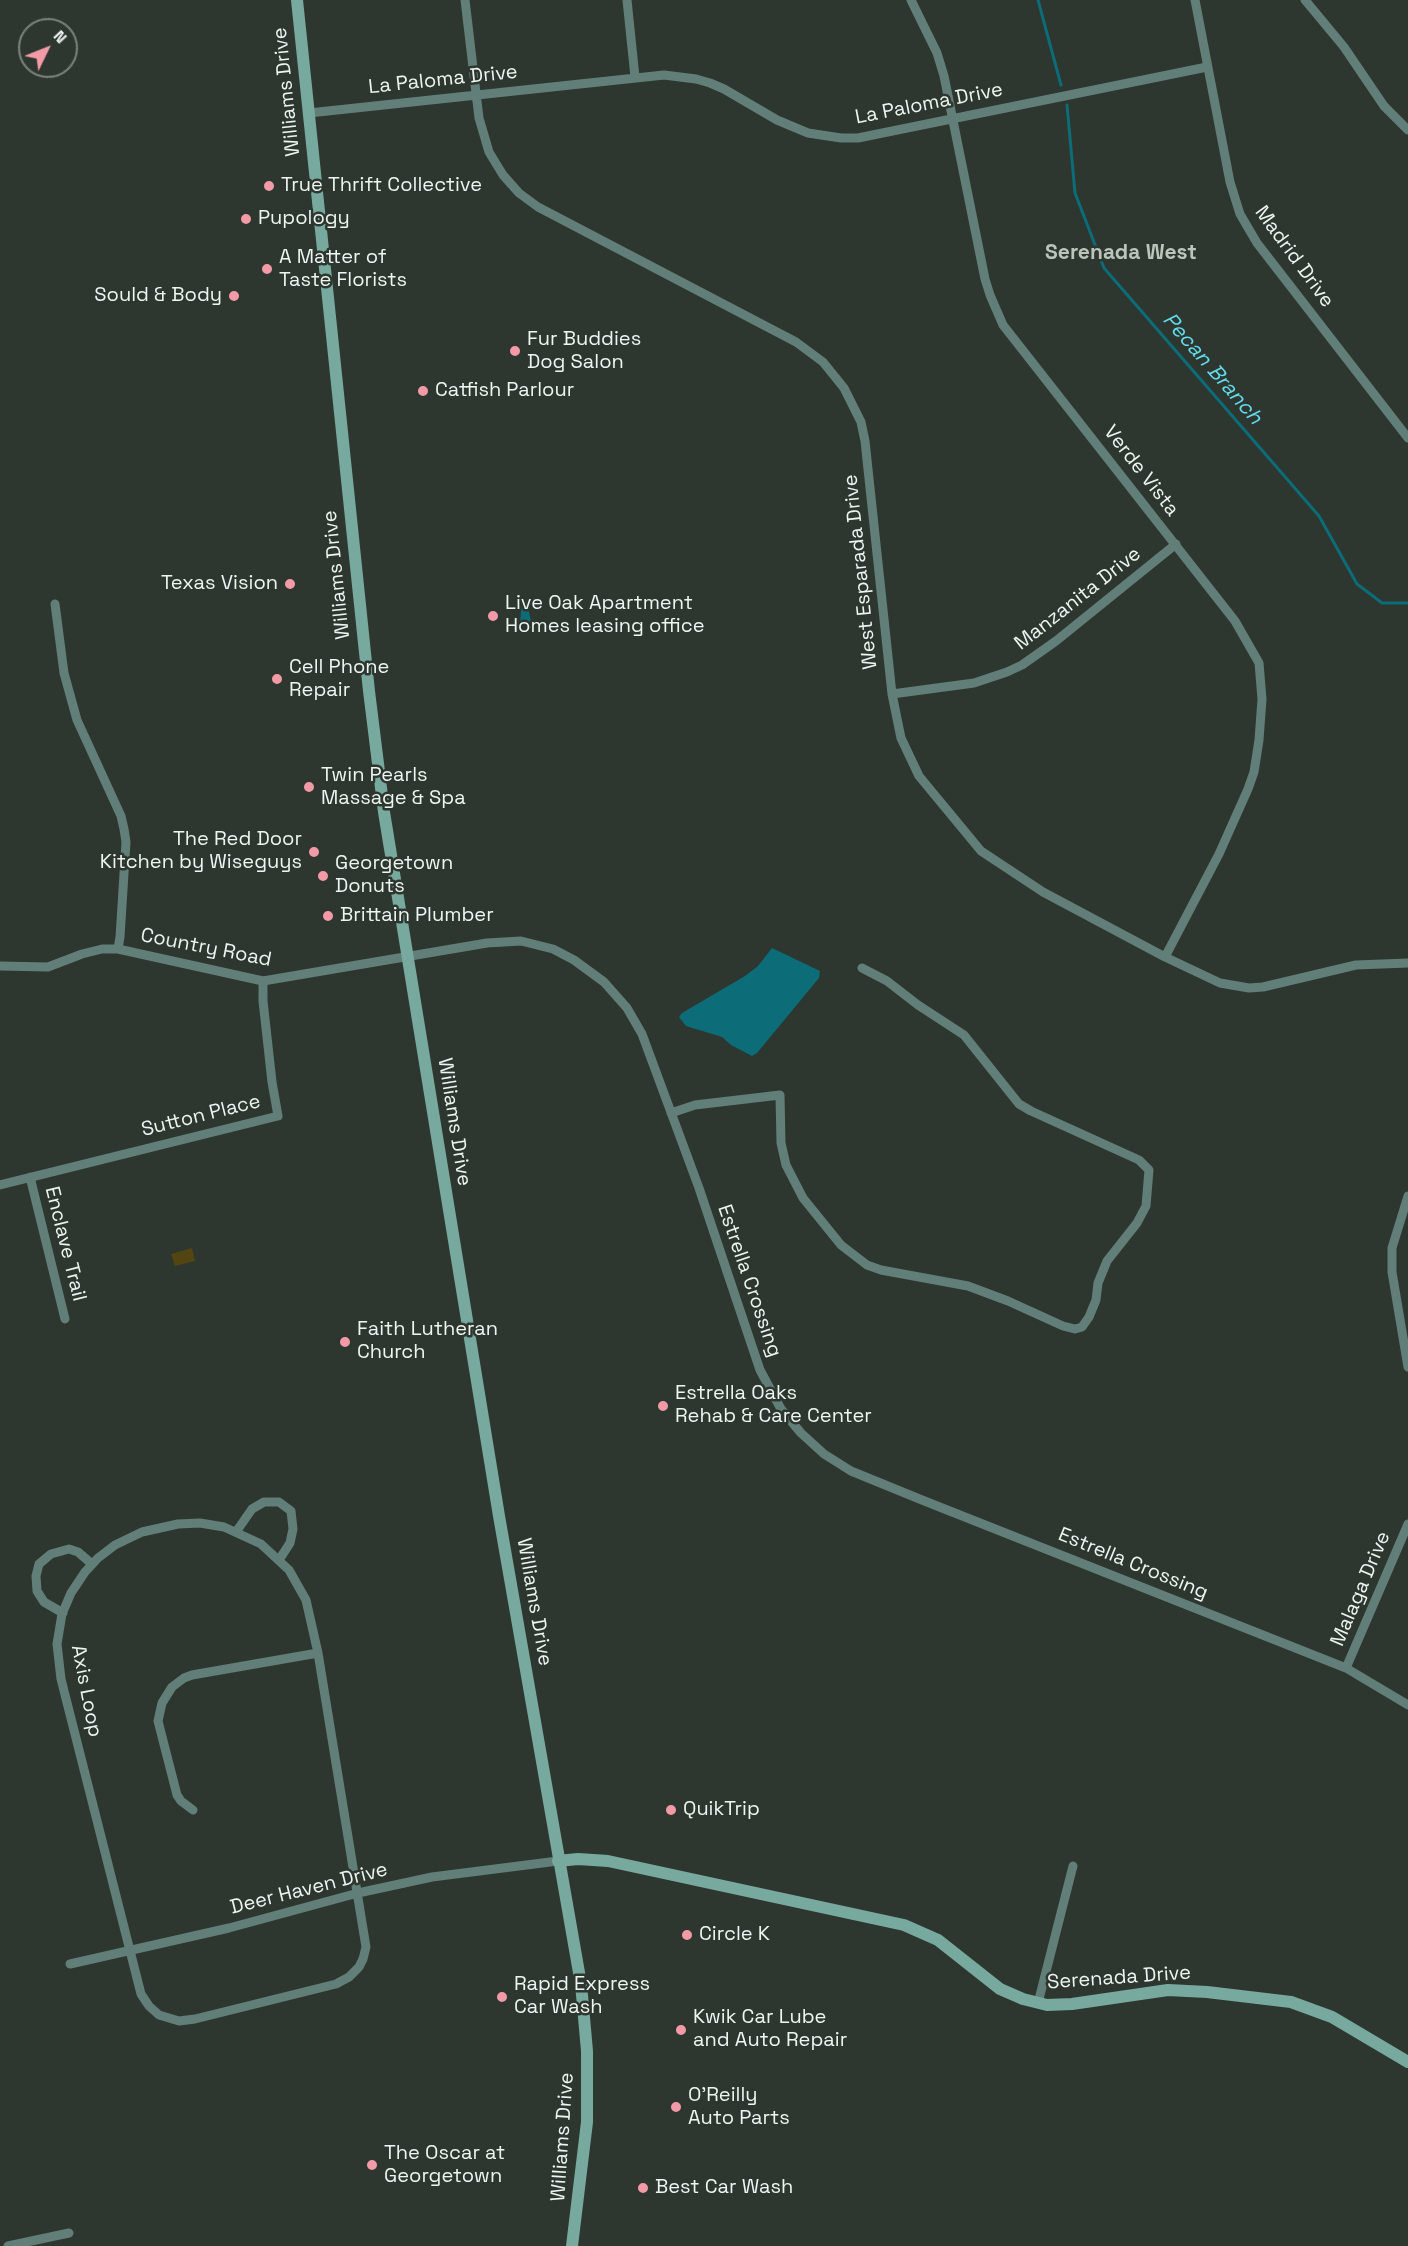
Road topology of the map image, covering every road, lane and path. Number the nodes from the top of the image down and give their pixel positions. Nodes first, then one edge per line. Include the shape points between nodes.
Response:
1 (297, 0) edge
2 (465, 0) edge
3 (627, 0) edge
4 (911, 0) edge
5 (1195, 0) edge
6 (1305, 0) edge
7 (1207, 67) junction
8 (635, 77) junction
9 (475, 95) junction
10 (309, 113) junction
11 (953, 117) junction
12 (1408, 130) edge
13 (1408, 438) edge
14 (1176, 544) junction
15 (55, 604) dead end
16 (892, 694) junction
17 (118, 949) junction
18 (1165, 957) junction
19 (407, 958) junction
20 (1408, 963) edge
21 (0, 966) edge
22 (862, 968) dead end
23 (263, 981) junction
24 (671, 1113) junction
25 (30, 1177) junction
26 (0, 1185) edge
27 (1408, 1196) edge
28 (65, 1319) dead end
29 (1408, 1367) edge
30 (1408, 1524) edge
31 (236, 1532) junction
32 (279, 1560) junction
33 (92, 1564) junction
34 (63, 1613) junction
35 (318, 1653) junction
36 (1346, 1668) junction
37 (1408, 1705) edge
38 (193, 1810) dead end
39 (558, 1861) junction
40 (1073, 1866) dead end
41 (358, 1893) junction
42 (129, 1951) junction
43 (70, 1964) dead end
44 (1038, 2003) junction
45 (1408, 2062) edge
46 (69, 2233) dead end
47 (8, 2246) edge
48 (572, 2246) edge

1 - 10 main road, Williams Drive
2 - 9 street, West Esparada Drive
3 - 8 street
4 - 11 street, Verde Vista via 937,53
5 - 7 street, Madrid Drive
6 - 12 street via 1344,47 1384,106
7 - 11 street, La Paloma Drive
7 - 13 street, Madrid Drive via 1230,182 1248,229
8 - 9 street, La Paloma Drive
8 - 11 street, La Paloma Drive via 696,79 724,89 792,128 825,136 858,138
9 - 10 street, La Paloma Drive
9 - 16 street, West Esparada Drive via 489,152 503,175 525,198 796,342 823,362 844,388 859,416 865,441
10 - 19 main road, Williams Drive via 369,692
11 - 14 street, Verde Vista via 985,279 1003,325
14 - 16 street, Manzanita Drive via 1022,665 974,683
14 - 18 street, Verde Vista via 1253,650 1259,663 1262,699 1257,756 1248,789
15 - 17 street via 64,673 77,721 124,829
16 - 18 street, West Esparada Drive via 901,738 919,776 981,851 1043,892
17 - 21 street, Country Road via 81,954 48,967
17 - 23 street, Country Road
18 - 20 street, West Esparada Drive via 1220,983 1249,988 1273,986 1356,965
19 - 23 street, Country Road
19 - 24 street, Estrella Crossing via 487,942 521,941 553,949 574,960 604,982 627,1008 642,1034
19 - 39 main road, Williams Drive
22 - 24 street via 964,1035 1019,1104 1139,1160 1149,1170 1146,1206 1107,1261 1096,1300 1082,1327 1063,1326 968,1286 867,1265 841,1245 803,1198 786,1165 781,1143 780,1095 695,1105
23 - 25 street, Sutton Place via 278,1116
24 - 36 street, Estrella Crossing via 760,1370 781,1409 824,1454 851,1471
25 - 26 street, Sutton Place
25 - 28 street, Enclave Trail
27 - 29 street via 1392,1248 1392,1272
30 - 36 street, Malaga Drive
31 - 32 street, Axis Loop via 261,1544
31 - 32 street via 252,1509 264,1502 279,1502 291,1511 293,1529 290,1544
31 - 33 street, Axis Loop via 200,1523 166,1526 124,1540
32 - 35 street, Axis Loop via 306,1600
33 - 34 street, Axis Loop via 71,1593
33 - 34 street via 69,1549 51,1554 39,1564 38,1591 44,1602
34 - 42 street, Axis Loop via 57,1644 61,1679
35 - 38 street via 192,1675 172,1687 162,1703 158,1721 177,1795
35 - 41 street, Axis Loop
36 - 37 street, Estrella Crossing
39 - 41 street, Deer Haven Drive via 450,1874
39 - 44 main road, Serenada Drive via 608,1862 904,1925 938,1940 1000,1989
39 - 48 main road, Williams Drive via 581,1984 587,2051 587,2122
40 - 44 street
41 - 42 street, Deer Haven Drive
41 - 42 street, Axis Loop via 365,1954 359,1967 336,1984 179,2021 159,2015 144,2000
42 - 43 street, Deer Haven Drive
44 - 45 main road, Serenada Drive via 1072,2004 1168,1990 1291,2002 1332,2017
46 - 47 street

